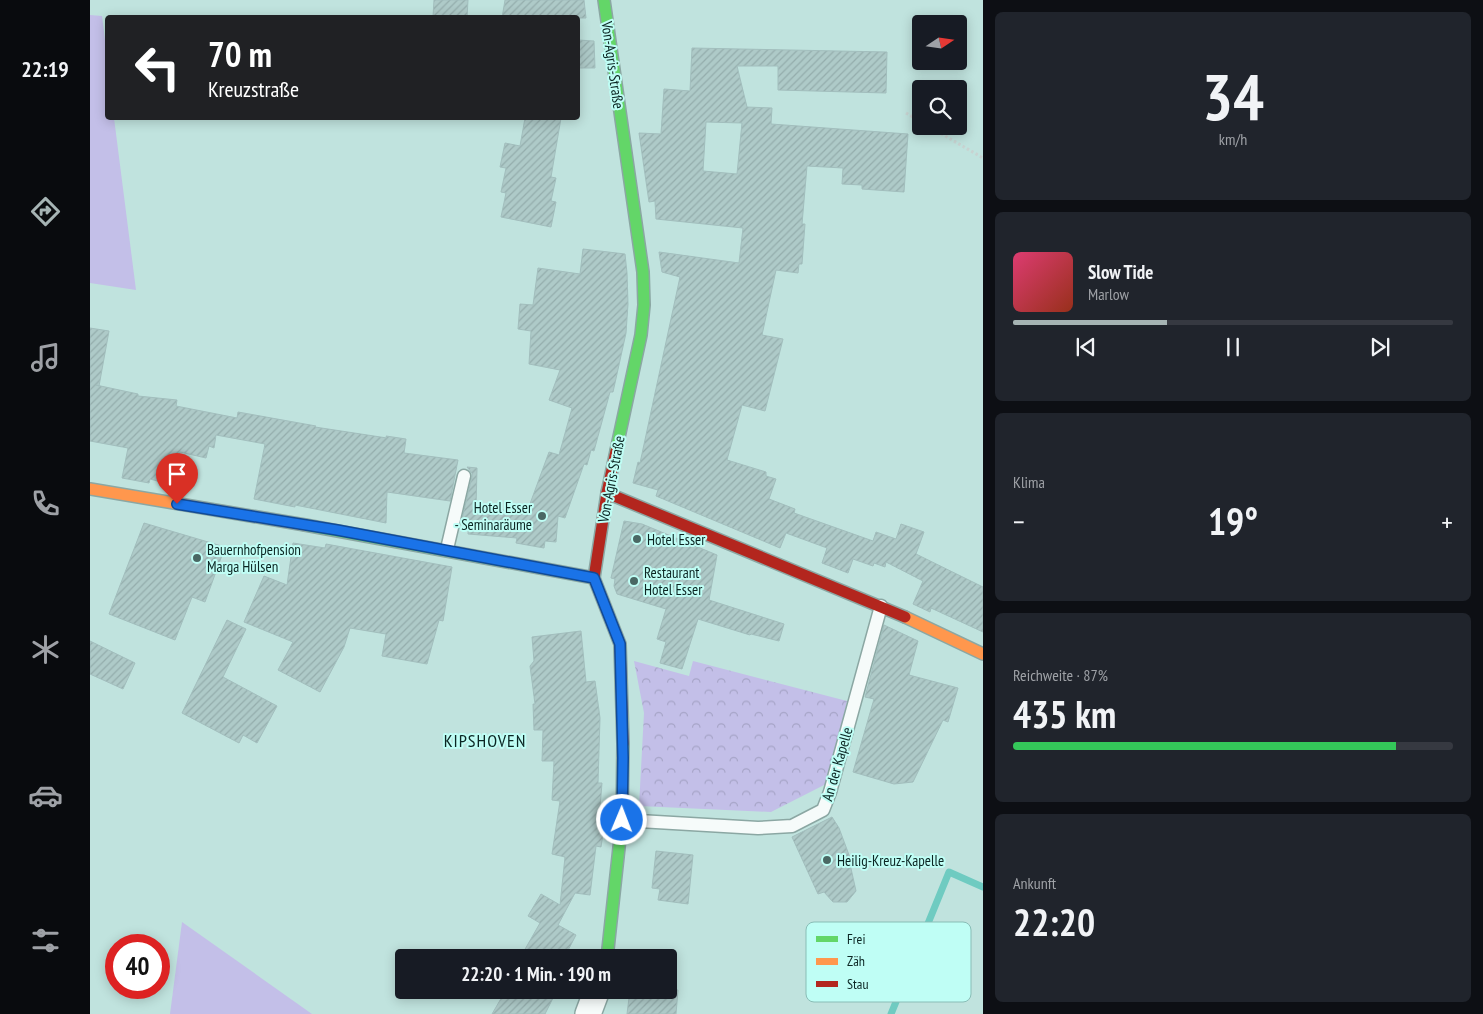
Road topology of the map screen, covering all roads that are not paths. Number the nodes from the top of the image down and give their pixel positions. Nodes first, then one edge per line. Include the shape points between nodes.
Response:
1 (604, 0) edge
2 (464, 476) dead end
3 (90, 489) edge
4 (607, 493) junction
5 (447, 549) junction
6 (594, 578) junction
7 (881, 606) junction
8 (983, 654) edge
9 (622, 820) junction
10 (608, 949) edge
11 (594, 999) edge
12 (588, 1014) edge

1 - 4 street, Von-Agris-Straße via 644,289 641,335
2 - 5 lane
3 - 5 street
4 - 6 street, Von-Agris-Straße
4 - 7 street
5 - 6 street
6 - 9 street via 620,644
7 - 8 street
7 - 9 lane, An der Kapelle via 823,810 792,826 758,828
9 - 10 street
11 - 12 street

